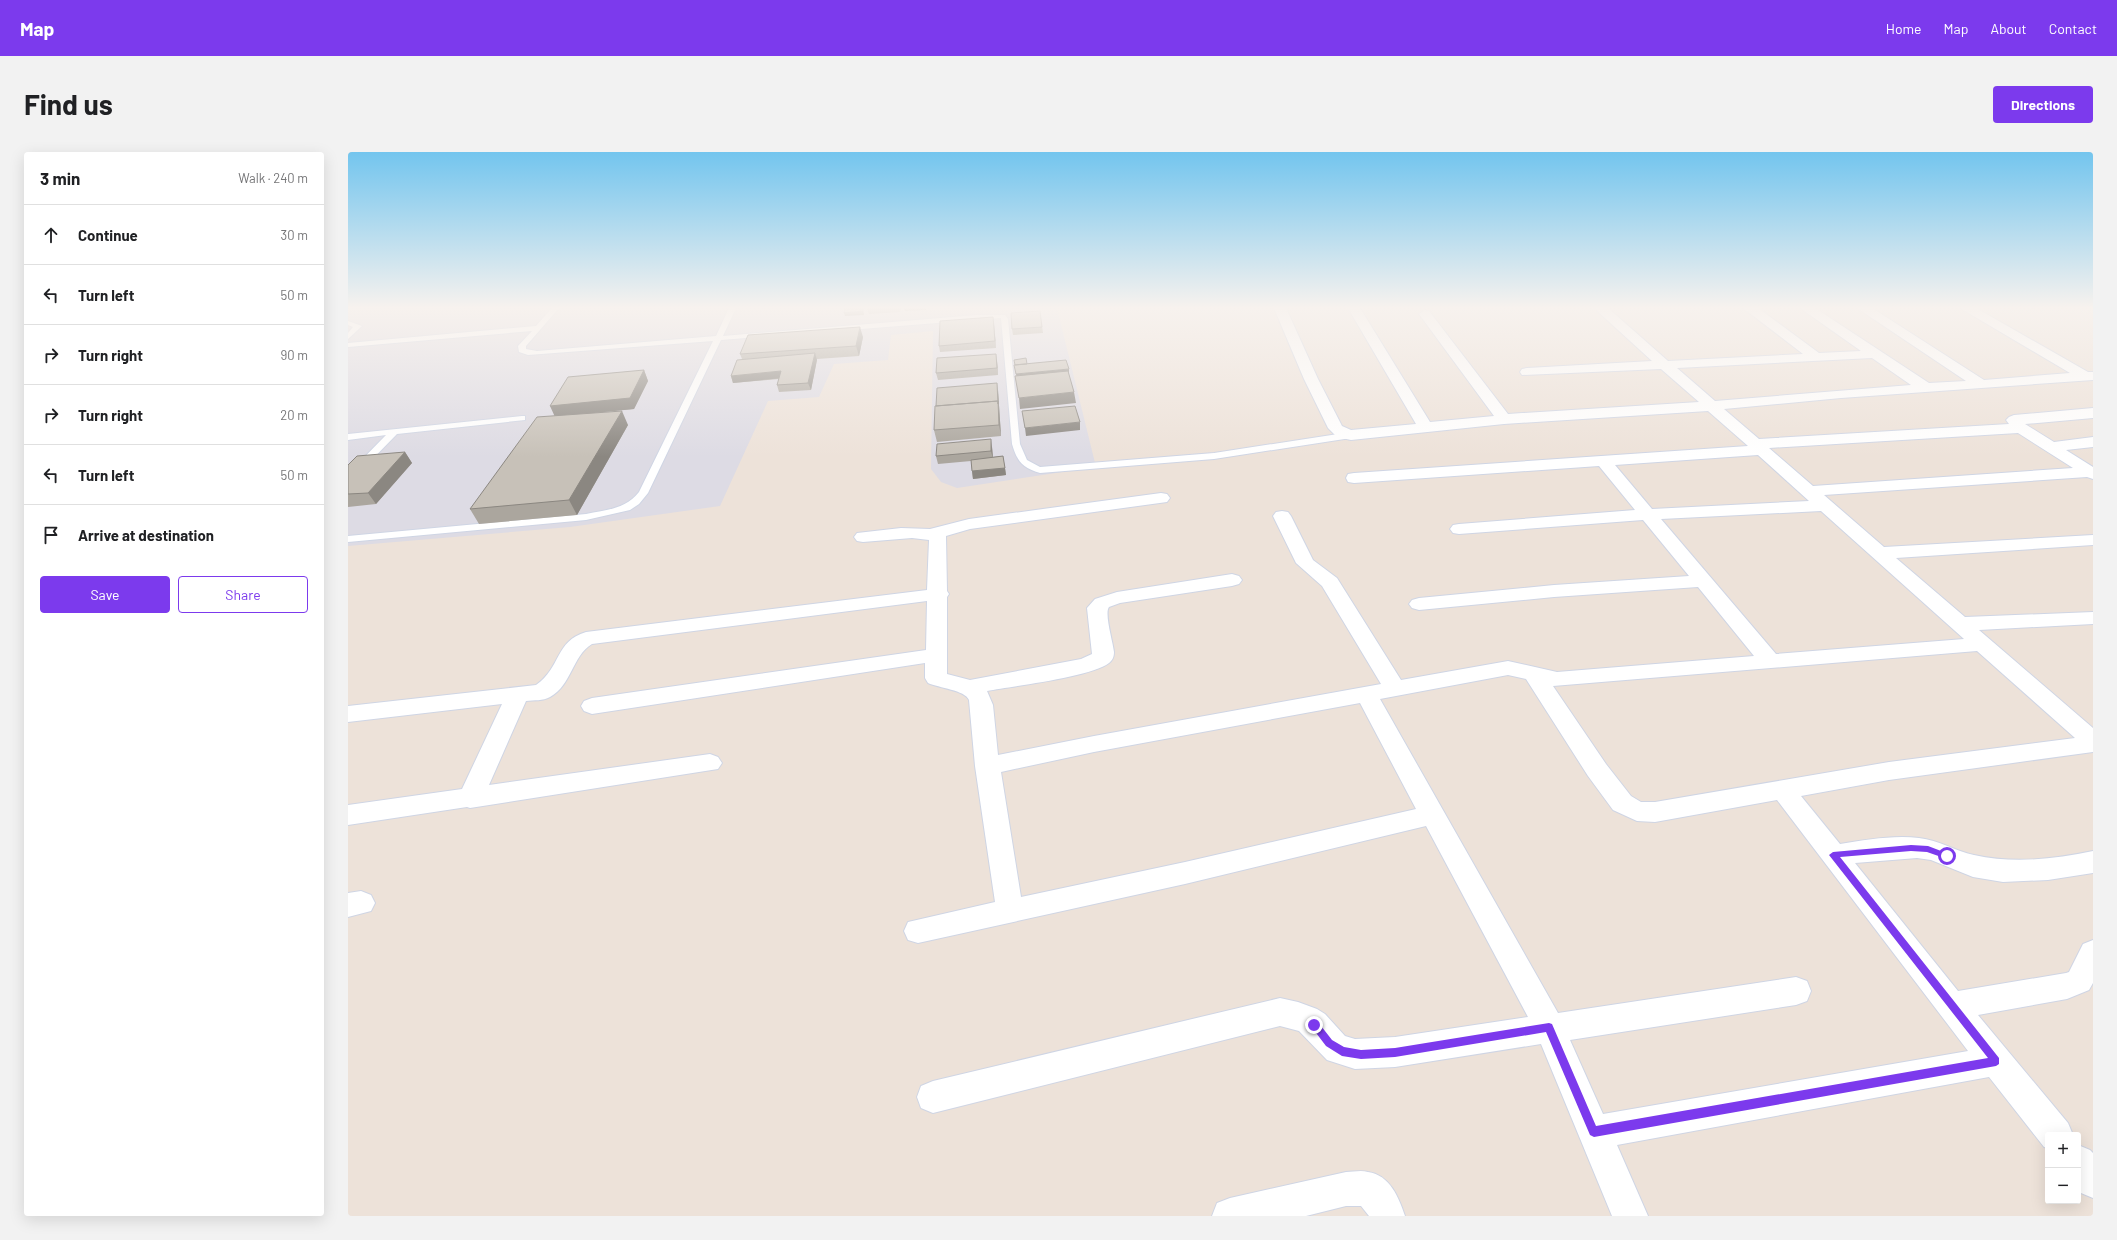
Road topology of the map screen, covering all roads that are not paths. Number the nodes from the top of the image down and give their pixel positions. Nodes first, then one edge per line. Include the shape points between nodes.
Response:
1 (708, 358) edge
2 (1008, 358) edge
3 (1302, 358) edge
4 (1384, 358) edge
5 (1458, 358) edge
6 (1655, 358) edge
7 (1805, 358) edge
8 (1880, 358) edge
9 (1940, 358) edge
10 (2056, 358) edge
11 (1664, 366) junction
12 (1527, 372) dead end
13 (2089, 376) edge
14 (1981, 384) junction
15 (1926, 388) junction
16 (1710, 406) junction
17 (2093, 413) edge
18 (522, 418) dead end
19 (1504, 419) junction
20 (1426, 428) junction
21 (2021, 428) junction
22 (394, 432) junction
23 (1351, 435) junction
24 (348, 437) edge
25 (2093, 442) edge
26 (1758, 447) junction
27 (2052, 447) junction
28 (1603, 461) junction
29 (2092, 473) edge
30 (1354, 478) dead end
31 (348, 479) edge
32 (1808, 491) junction
33 (1161, 498) dead end
34 (1825, 506) junction
35 (1647, 514) junction
36 (1282, 516) dead end
37 (1459, 529) dead end
38 (932, 534) junction
39 (863, 537) dead end
40 (348, 540) edge
41 (2093, 540) edge
42 (1880, 554) junction
43 (1232, 580) dead end
44 (1703, 581) junction
45 (939, 594) junction
46 (1419, 604) dead end
47 (2093, 618) edge
48 (1961, 624) junction
49 (1982, 644) junction
50 (936, 655) junction
51 (1772, 662) junction
52 (1532, 672) junction
53 (970, 687) junction
54 (1395, 689) junction
55 (518, 694) junction
56 (1366, 694) junction
57 (592, 706) dead end
58 (348, 714) edge
59 (2093, 741) edge
60 (2093, 744) edge
61 (710, 763) dead end
62 (987, 766) junction
63 (1783, 790) junction
64 (470, 799) junction
65 (1432, 815) junction
66 (348, 816) edge
67 (1833, 855) junction
68 (2093, 862) edge
69 (1010, 911) junction
70 (918, 931) dead end
71 (2093, 953) edge
72 (1796, 991) dead end
73 (1951, 1006) junction
74 (1549, 1027) junction
75 (1996, 1061) junction
76 (933, 1097) dead end
77 (1594, 1132) junction
78 (2054, 1132) edge
79 (2081, 1166) edge
80 (2093, 1181) edge
81 (1230, 1216) edge
82 (1387, 1216) edge
83 (1630, 1216) edge

1 - 40 lane via 643,493 627,508 586,517
2 - 23 lane via 1016,444 1022,462 1028,467 1040,470 1214,456
3 - 23 street via 1336,428 1343,434
4 - 20 street
5 - 19 street
6 - 11 street
7 - 11 street
8 - 15 street
9 - 14 street
10 - 13 street
11 - 12 street
11 - 16 street
13 - 14 street
14 - 15 street
15 - 16 street
16 - 19 street
16 - 26 street
17 - 21 street via 2014,420
18 - 22 lane
19 - 20 street
20 - 23 street
21 - 26 street
21 - 27 street
22 - 24 lane
22 - 31 lane
25 - 27 street
26 - 28 street
26 - 32 street
27 - 29 street
28 - 30 street
28 - 35 street
29 - 32 street
32 - 34 street
33 - 38 street via 969,524
34 - 35 street
34 - 42 street
35 - 37 street
35 - 44 street
36 - 54 street via 1305,563 1330,582
38 - 39 street
38 - 45 street via 938,537 939,542
41 - 42 street
42 - 48 street
43 - 53 street via 1117,598 1102,603 1097,608 1097,618 1103,657 1081,666
44 - 46 street via 1554,591
44 - 51 street
45 - 50 street
45 - 55 street via 586,639 575,644 552,685 542,692
47 - 48 street
48 - 49 street
49 - 51 street
49 - 59 street
50 - 53 street via 936,678 944,683
50 - 57 street
51 - 52 street via 1557,679 1544,679
52 - 54 street via 1508,668
52 - 63 street via 1597,770 1622,803 1636,811 1655,812
53 - 62 street via 977,692 981,705
54 - 56 street
55 - 58 street
55 - 64 street
56 - 62 street
56 - 65 street
60 - 63 street via 1889,771
61 - 64 street
62 - 69 street
63 - 67 street
64 - 66 street
65 - 69 street
65 - 74 street
67 - 68 street via 1911,848 1928,849 1971,865 2009,873 2050,870
67 - 73 street
69 - 70 street
71 - 73 street via 2079,981 2067,986
72 - 74 street
73 - 75 street
74 - 76 street via 1395,1052 1361,1055 1342,1051 1329,1043 1314,1025 1298,1015 1280,1012
74 - 77 street
75 - 77 street
75 - 78 street
77 - 83 street
79 - 80 street
81 - 82 street via 1354,1189 1369,1190 1382,1204

